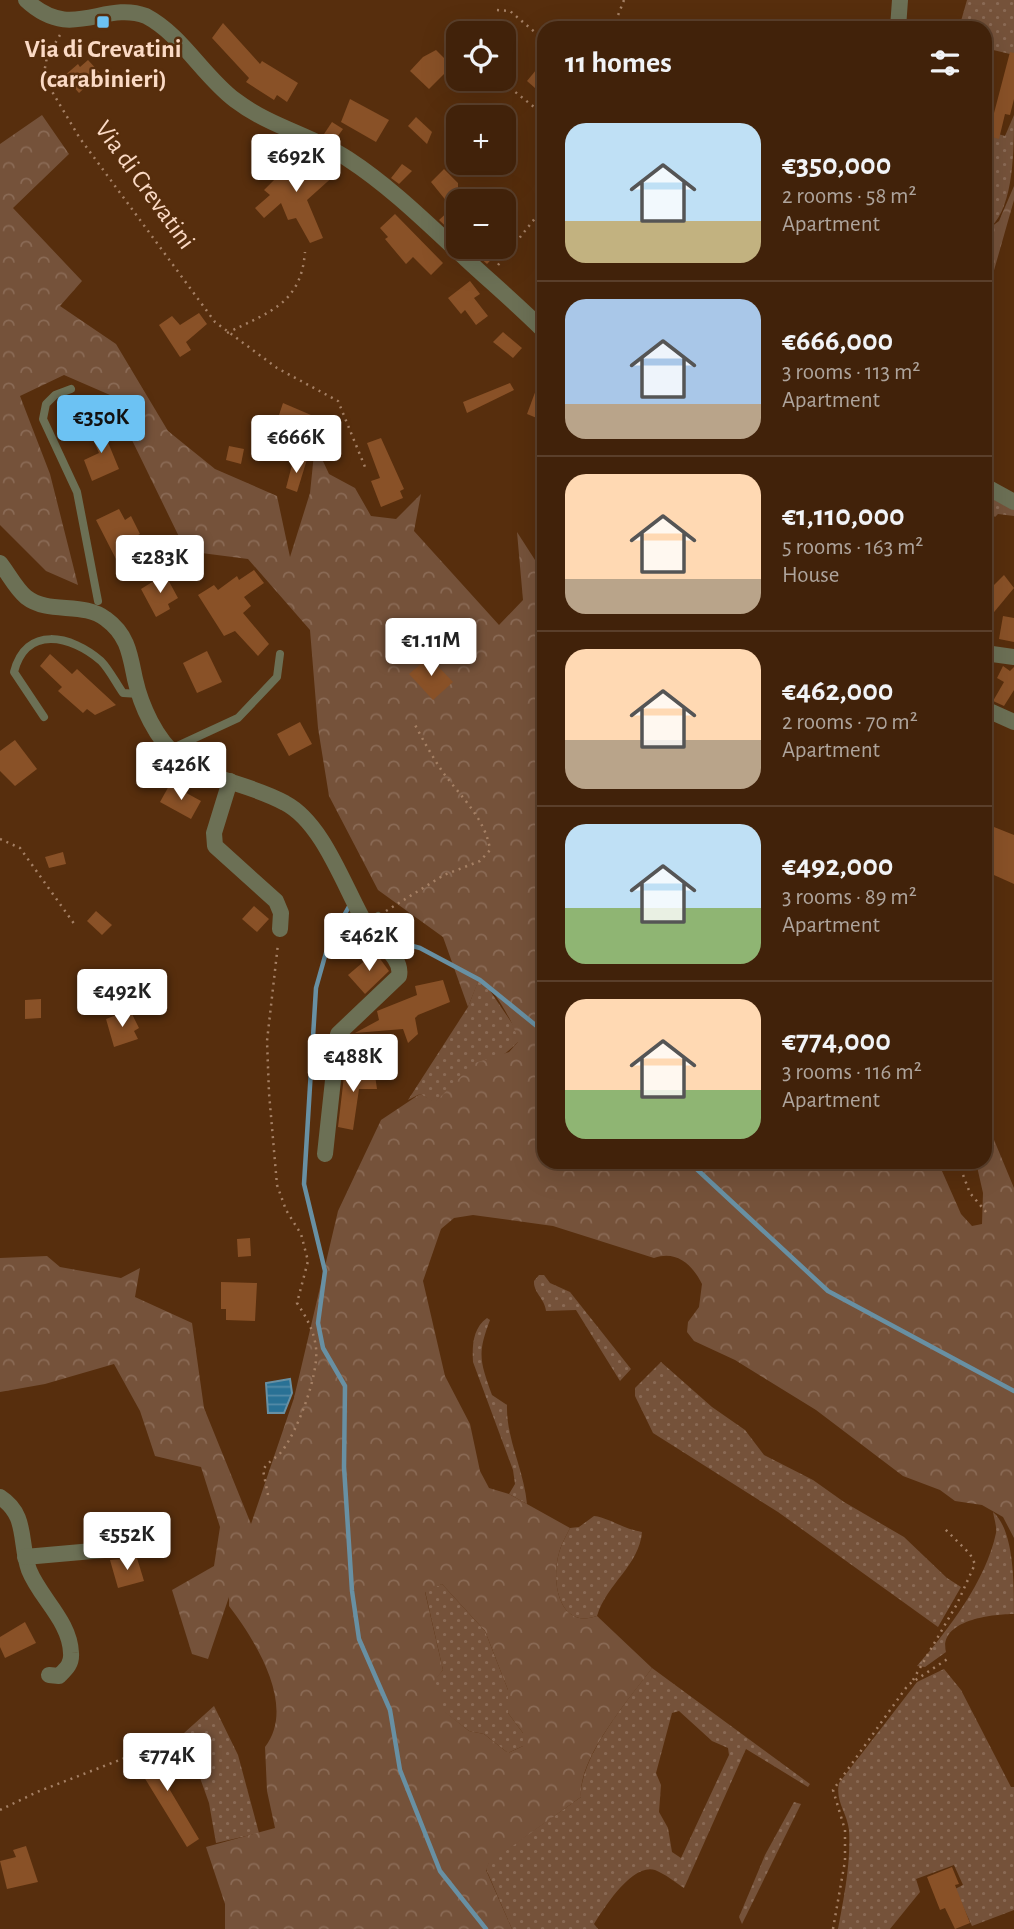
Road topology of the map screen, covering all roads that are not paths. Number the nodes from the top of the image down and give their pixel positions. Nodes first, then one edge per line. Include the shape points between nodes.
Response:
1 (26, 0) edge
2 (900, 0) edge
3 (898, 21) edge
4 (537, 324) edge
5 (71, 389) dead end
6 (992, 490) edge
7 (1014, 502) edge
8 (0, 563) edge
9 (97, 608) junction
10 (280, 654) dead end
11 (992, 654) edge
12 (1014, 657) edge
13 (139, 694) junction
14 (992, 712) edge
15 (44, 717) dead end
16 (1014, 722) edge
17 (179, 745) junction
18 (230, 781) junction
19 (280, 929) road end
20 (325, 1154) dead end
21 (0, 1497) edge
22 (138, 1547) dead end
23 (25, 1557) junction
24 (49, 1675) dead end

1 - 4 street via 44,15 66,19 111,10 146,15 232,98 264,121 319,144 362,169 409,206
2 - 3 street
5 - 9 lane via 46,404 43,419 77,492
6 - 7 street
8 - 9 street via 25,596 43,606
9 - 13 street via 122,633
10 - 17 lane via 277,677 238,718
11 - 12 street
13 - 15 lane via 123,693 101,662 83,651 57,638 40,638 27,646 14,672
13 - 17 street via 158,733
14 - 16 street
17 - 18 street via 202,770
18 - 19 street via 214,833 215,846 276,901
18 - 20 street via 261,791 301,814 401,968 389,987 338,1034
21 - 23 street via 17,1512
22 - 23 street
23 - 24 street via 70,1642 68,1667 58,1676

